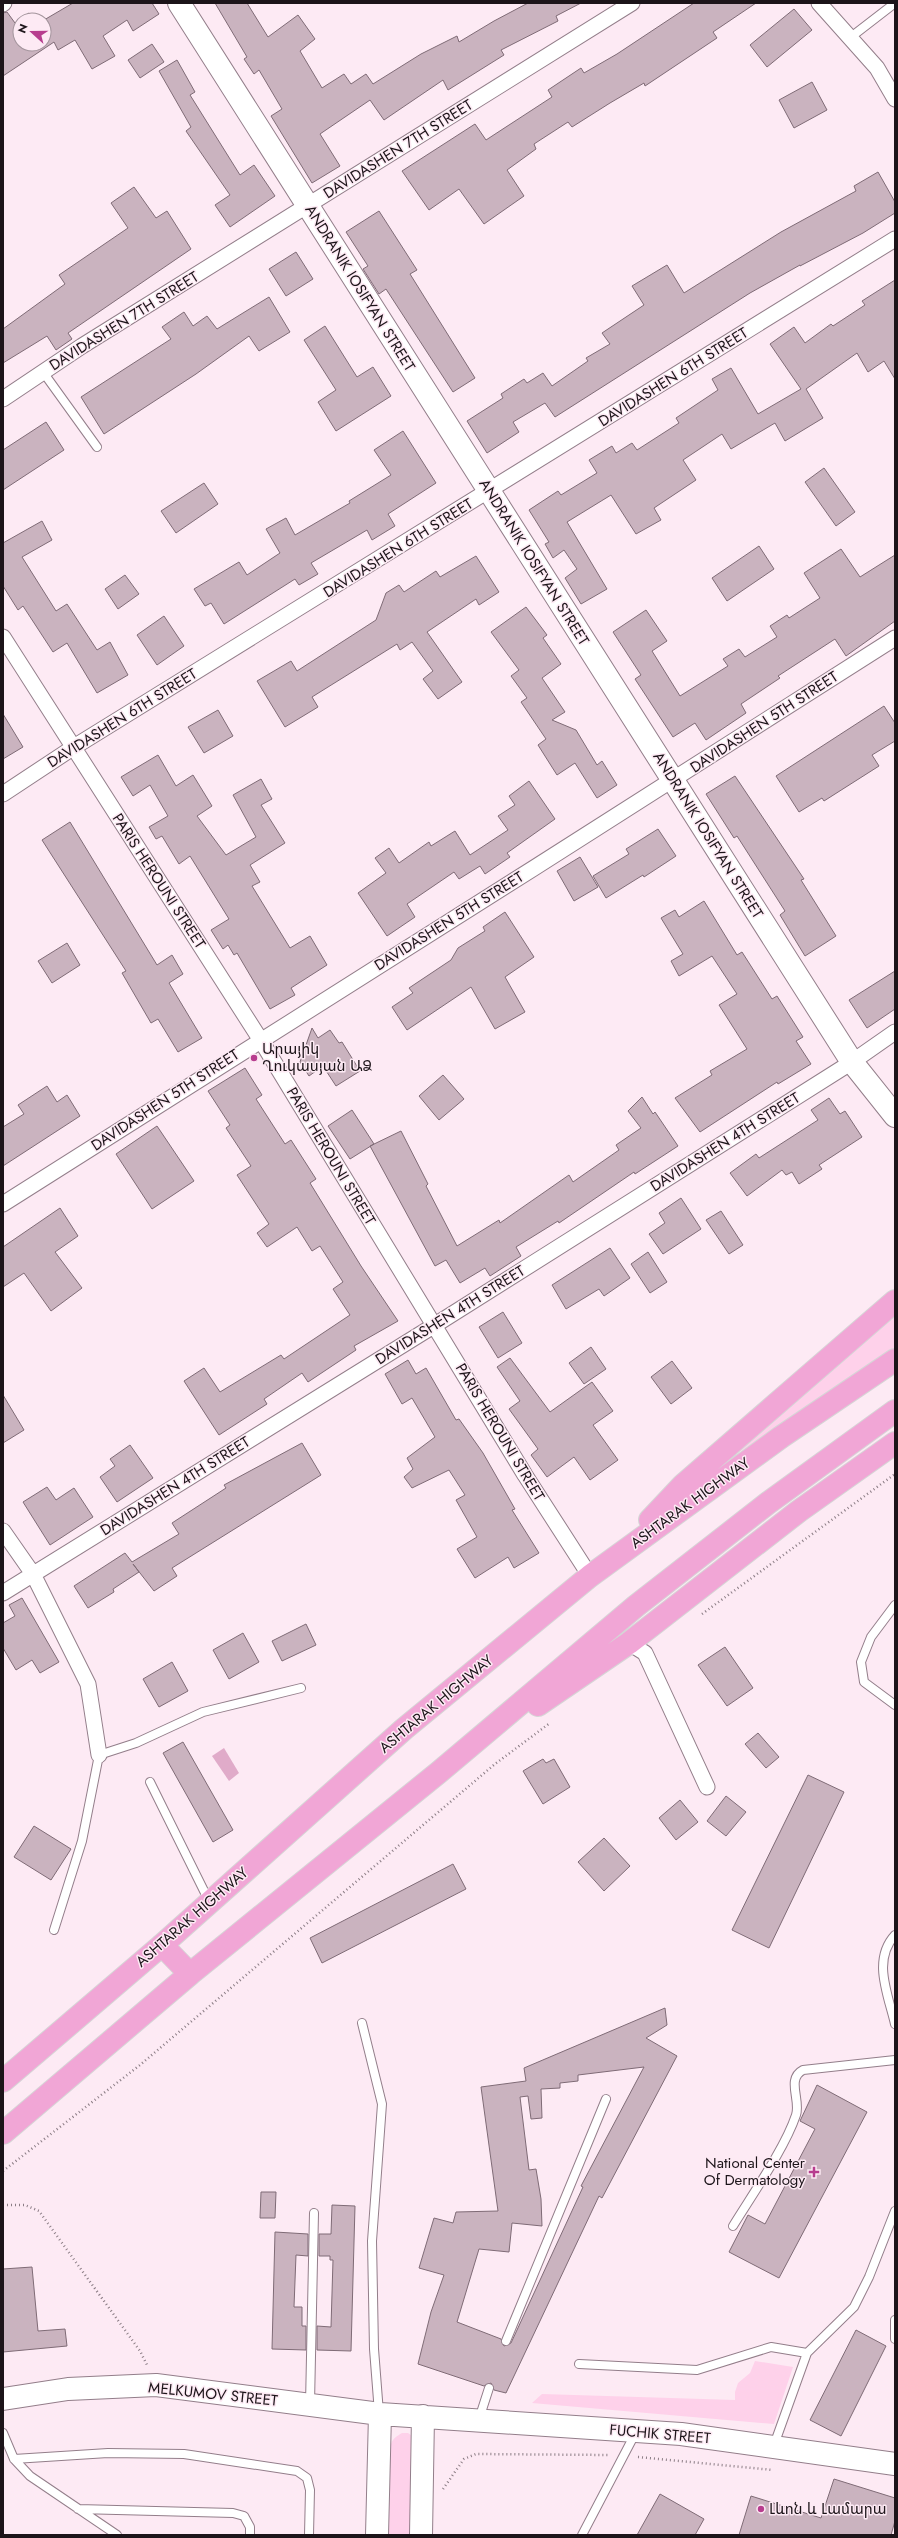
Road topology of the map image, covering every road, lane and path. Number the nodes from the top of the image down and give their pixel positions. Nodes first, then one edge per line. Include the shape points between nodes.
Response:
1 (179, 3) edge
2 (632, 3) edge
3 (819, 3) edge
4 (895, 3) edge
5 (851, 37) junction
6 (895, 99) edge
7 (308, 206) junction
8 (895, 239) edge
9 (43, 372) junction
10 (3, 399) edge
11 (96, 447) dead end
12 (490, 492) junction
13 (3, 637) edge
14 (895, 638) edge
15 (74, 747) junction
16 (674, 781) junction
17 (3, 794) edge
18 (895, 1032) edge
19 (260, 1039) junction
20 (852, 1062) junction
21 (895, 1116) edge
22 (3, 1204) edge
23 (895, 1301) edge
24 (435, 1325) junction
25 (895, 1360) edge
26 (895, 1411) edge
27 (895, 1443) edge
28 (895, 1474) edge
29 (3, 1531) edge
30 (612, 1560) junction
31 (33, 1574) junction
32 (590, 1576) junction
33 (3, 1593) edge
34 (895, 1605) edge
35 (700, 1616) dead end
36 (629, 1643) junction
37 (301, 1688) dead end
38 (895, 1705) edge
39 (551, 1723) dead end
40 (99, 1755) junction
41 (438, 1773) junction
42 (150, 1782) dead end
43 (707, 1787) dead end
44 (210, 1902) junction
45 (54, 1930) dead end
46 (895, 1935) edge
47 (162, 1945) junction
48 (190, 1974) junction
49 (362, 2023) dead end
50 (895, 2024) edge
51 (895, 2060) edge
52 (3, 2081) edge
53 (606, 2099) dead end
54 (3, 2132) edge
55 (3, 2171) edge
56 (3, 2205) edge
57 (895, 2211) edge
58 (314, 2213) dead end
59 (733, 2226) dead end
60 (895, 2320) edge
61 (895, 2339) edge
62 (506, 2341) dead end
63 (807, 2354) junction
64 (579, 2364) dead end
65 (156, 2385) junction
66 (489, 2388) dead end
67 (3, 2399) edge
68 (310, 2405) junction
69 (380, 2414) junction
70 (423, 2416) junction
71 (478, 2420) junction
72 (636, 2431) junction
73 (3, 2433) edge
74 (774, 2446) junction
75 (624, 2456) junction
76 (14, 2459) junction
77 (895, 2464) edge
78 (782, 2470) dead end
79 (441, 2492) dead end
80 (78, 2509) junction
81 (118, 2535) edge
82 (250, 2535) edge
83 (308, 2535) edge
84 (377, 2535) edge
85 (421, 2535) edge
86 (582, 2535) edge

1 - 7 street, ANDRANIK IOSIFYAN STREET
2 - 7 street, DAVIDASHEN 7TH STREET
3 - 5 street
4 - 5 lane
5 - 6 street via 877,68
7 - 9 street, DAVIDASHEN 7TH STREET
7 - 12 street, ANDRANIK IOSIFYAN STREET
8 - 12 street, DAVIDASHEN 6TH STREET
9 - 10 street, DAVIDASHEN 7TH STREET
9 - 11 lane
12 - 15 street, DAVIDASHEN 6TH STREET
12 - 16 street, ANDRANIK IOSIFYAN STREET
13 - 15 street, PARIS HEROUNI STREET
14 - 16 street, DAVIDASHEN 5TH STREET
15 - 17 street, DAVIDASHEN 6TH STREET
15 - 19 street, PARIS HEROUNI STREET
16 - 19 street, DAVIDASHEN 5TH STREET
16 - 20 street, ANDRANIK IOSIFYAN STREET
18 - 20 street, DAVIDASHEN 4TH STREET
19 - 22 street, DAVIDASHEN 5TH STREET
19 - 24 street, PARIS HEROUNI STREET
20 - 21 street, ANDRANIK IOSIFYAN STREET
20 - 24 street, DAVIDASHEN 4TH STREET
23 - 30 main road via 683,1485
24 - 31 street, DAVIDASHEN 4TH STREET
24 - 32 street, PARIS HEROUNI STREET via 525,1475
25 - 30 main road, ASHTARAK HIGHWAY via 781,1437
26 - 41 main road via 768,1503 636,1606
27 - 36 main road via 799,1511
28 - 35 path
29 - 31 street
30 - 32 main road, ASHTARAK HIGHWAY
31 - 33 street, DAVIDASHEN 4TH STREET
31 - 40 street via 88,1684
32 - 44 main road, ASHTARAK HIGHWAY via 404,1729
34 - 38 lane via 871,1637 861,1662 864,1682
36 - 41 main road
36 - 43 street via 645,1653
37 - 40 lane via 203,1712 136,1744
39 - 55 path via 495,1764 140,2065
40 - 45 lane via 82,1841
41 - 48 main road
42 - 44 lane
44 - 47 main road, ASHTARAK HIGHWAY
46 - 50 lane via 888,1942 882,1959 883,1975
47 - 48 main road
47 - 52 main road, ASHTARAK HIGHWAY
48 - 54 main road
49 - 69 lane via 382,2104 372,2241 374,2349
51 - 59 lane via 803,2070 797,2073 796,2114
53 - 62 lane
56 - 65 path via 25,2205 39,2211 140,2350
57 - 63 lane via 869,2278 854,2307
58 - 68 lane
60 - 61 lane
63 - 64 lane via 771,2347 697,2370
63 - 74 lane
65 - 67 street, MELKUMOV STREET via 68,2388
65 - 68 street, MELKUMOV STREET
66 - 71 lane
68 - 69 street, MELKUMOV STREET
69 - 70 street, MELKUMOV STREET
69 - 84 street
70 - 71 street, FUCHIK STREET
70 - 85 street
71 - 72 street, FUCHIK STREET
72 - 74 street, FUCHIK STREET
72 - 75 lane
73 - 76 lane
74 - 77 street, FUCHIK STREET
75 - 78 path
75 - 79 path via 476,2454 464,2460
75 - 86 lane
76 - 80 lane via 30,2476
76 - 83 lane via 108,2453 184,2454 297,2471 307,2478 310,2490
80 - 81 lane
80 - 82 lane via 233,2513 244,2516 250,2527

